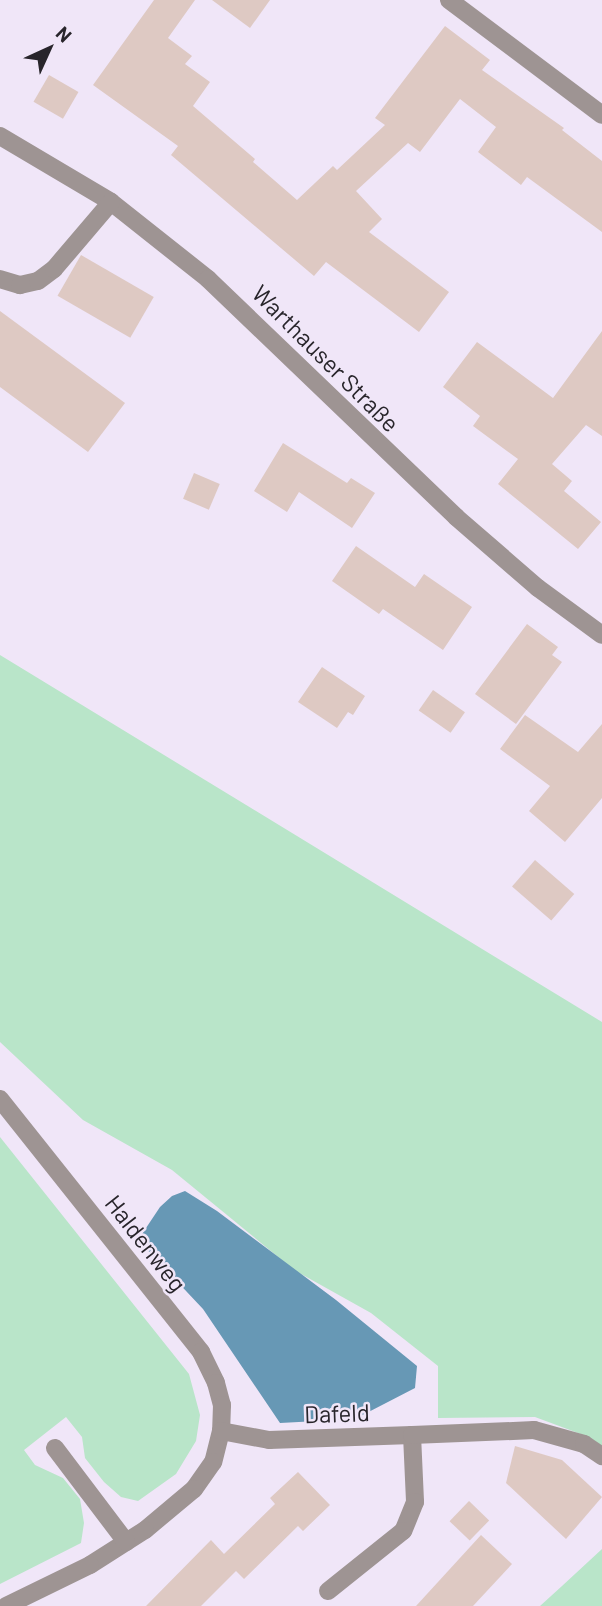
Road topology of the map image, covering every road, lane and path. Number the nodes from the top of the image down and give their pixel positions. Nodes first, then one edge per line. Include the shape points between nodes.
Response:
1 (449, 0) edge
2 (602, 116) edge
3 (0, 136) edge
4 (111, 202) junction
5 (0, 279) edge
6 (602, 635) edge
7 (0, 1099) edge
8 (221, 1431) junction
9 (412, 1435) junction
10 (55, 1448) dead end
11 (602, 1456) edge
12 (126, 1542) junction
13 (328, 1591) dead end
14 (6, 1606) edge

1 - 2 street
3 - 4 street, Warthauser Straße
4 - 5 street via 54,269 38,281 20,285
4 - 6 street, Warthauser Straße via 271,336 456,517 538,588
7 - 8 street, Haldenweg via 201,1352 222,1405
8 - 9 street, Dafeld via 269,1440
8 - 12 street via 213,1462 194,1489
9 - 11 street, Dafeld via 534,1430 584,1444
9 - 13 street via 415,1502 402,1531
10 - 12 street
12 - 14 street

